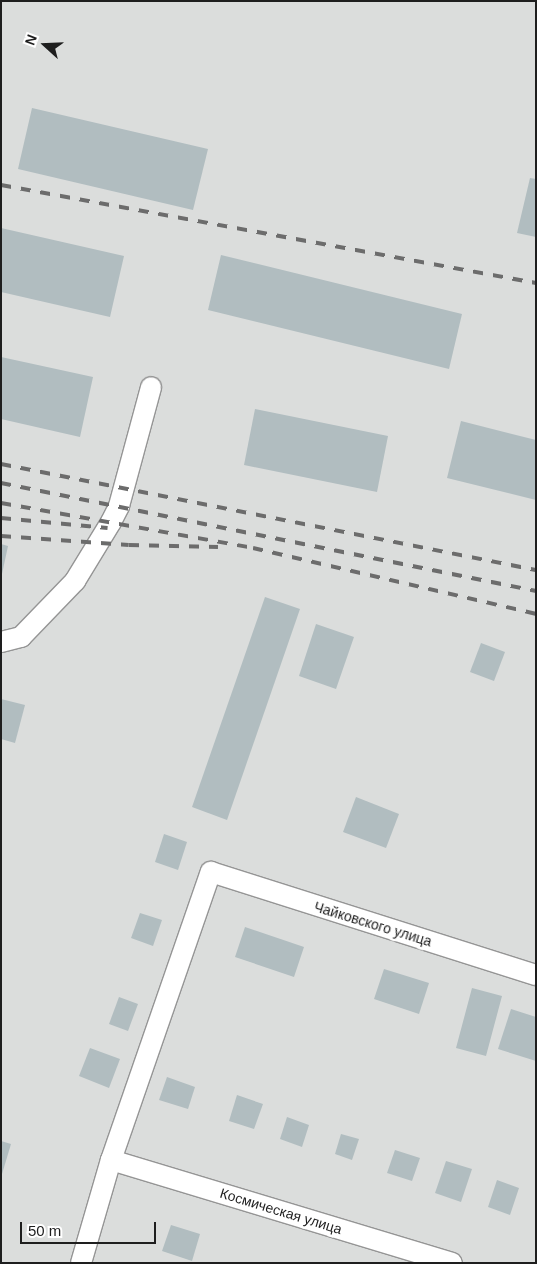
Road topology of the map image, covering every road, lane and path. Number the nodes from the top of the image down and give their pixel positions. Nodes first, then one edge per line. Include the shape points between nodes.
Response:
1 (151, 387) dead end
2 (1, 642) edge
3 (536, 975) edge
4 (111, 1160) junction
5 (82, 1263) edge
6 (452, 1263) edge

1 - 2 street via 119,506 111,522 75,581 20,637
3 - 4 street, Чайковского улица via 211,872
4 - 5 street
4 - 6 street, Космическая улица

